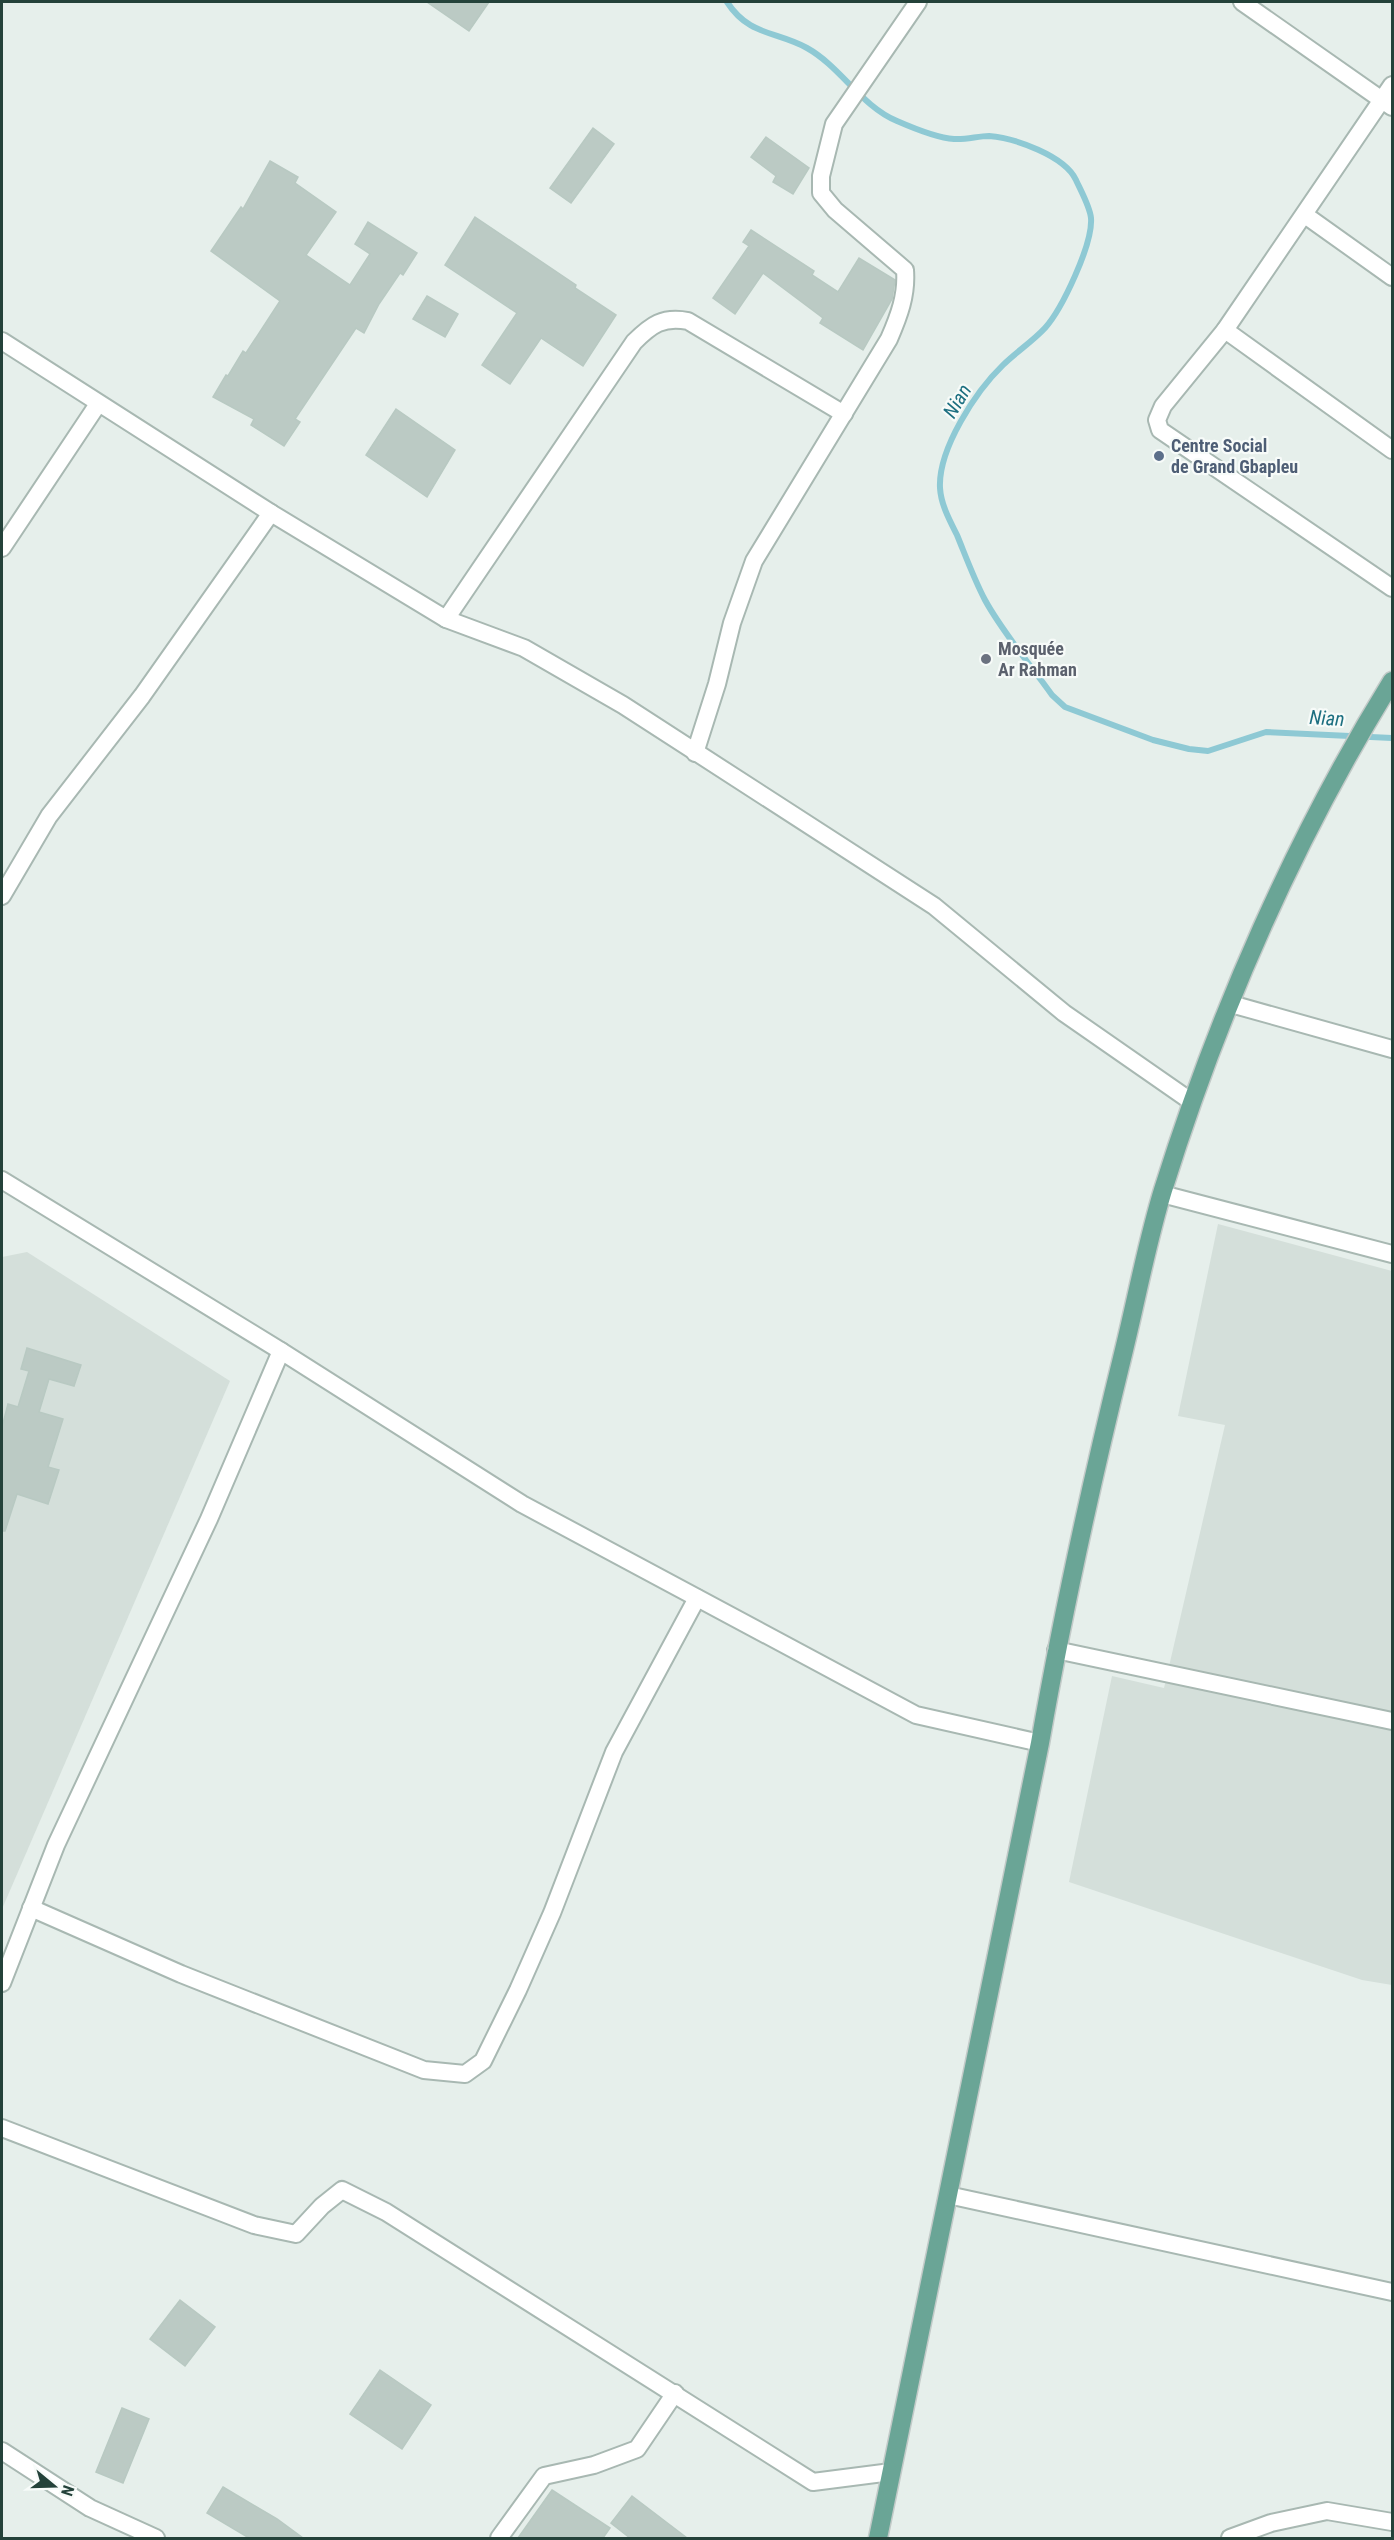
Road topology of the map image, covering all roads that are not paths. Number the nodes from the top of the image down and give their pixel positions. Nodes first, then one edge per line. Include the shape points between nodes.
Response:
1 (918, 2) edge
2 (1242, 2) edge
3 (1392, 85) edge
4 (1387, 103) edge
5 (1305, 215) junction
6 (1392, 277) edge
7 (1225, 330) junction
8 (2, 341) edge
9 (98, 404) junction
10 (844, 414) junction
11 (1392, 450) edge
12 (271, 513) junction
13 (2, 548) edge
14 (1392, 588) edge
15 (446, 619) junction
16 (1392, 681) edge
17 (695, 753) junction
18 (2, 896) edge
19 (1231, 1004) junction
20 (1392, 1049) edge
21 (1192, 1102) junction
22 (2, 1180) edge
23 (1162, 1194) junction
24 (1392, 1254) edge
25 (281, 1351) junction
26 (697, 1598) junction
27 (1056, 1650) junction
28 (1392, 1721) edge
29 (1040, 1743) junction
30 (31, 1908) junction
31 (2, 1983) edge
32 (2, 2128) edge
33 (948, 2195) junction
34 (1392, 2292) edge
35 (675, 2393) junction
36 (2, 2451) edge
37 (891, 2472) junction
38 (1392, 2522) edge
39 (156, 2538) edge
40 (499, 2538) edge
41 (878, 2538) edge
42 (1230, 2538) edge

1 - 10 street via 834,124 824,158 821,193 905,270 906,290 889,339
2 - 4 street
3 - 4 street
4 - 5 street
5 - 6 street
5 - 7 street
7 - 11 street
7 - 14 street via 1163,406 1157,420 1160,430
8 - 9 street
9 - 12 street
9 - 13 street
10 - 15 street via 688,321 672,318 653,323 634,342
10 - 17 street via 754,561
12 - 15 street
12 - 18 street via 142,696 49,816
15 - 17 street via 524,648 623,705
16 - 19 main road via 1296,856
17 - 21 street via 934,906 1064,1013
19 - 20 street
19 - 21 main road
21 - 23 main road
22 - 25 street
23 - 24 street
23 - 27 main road
25 - 26 street via 522,1504
25 - 30 street via 209,1519 56,1845
26 - 29 street via 916,1715
26 - 30 street via 614,1752 518,1990 483,2061 465,2074 424,2070 181,1974
27 - 28 street
27 - 29 main road
29 - 33 main road
30 - 31 street
32 - 35 street via 254,2225 296,2234 342,2190 386,2212
33 - 34 street
33 - 37 main road
35 - 37 street via 813,2482
35 - 40 street via 637,2449 594,2465 544,2476
36 - 39 street via 90,2508
37 - 41 main road
38 - 42 street via 1327,2511 1271,2523

